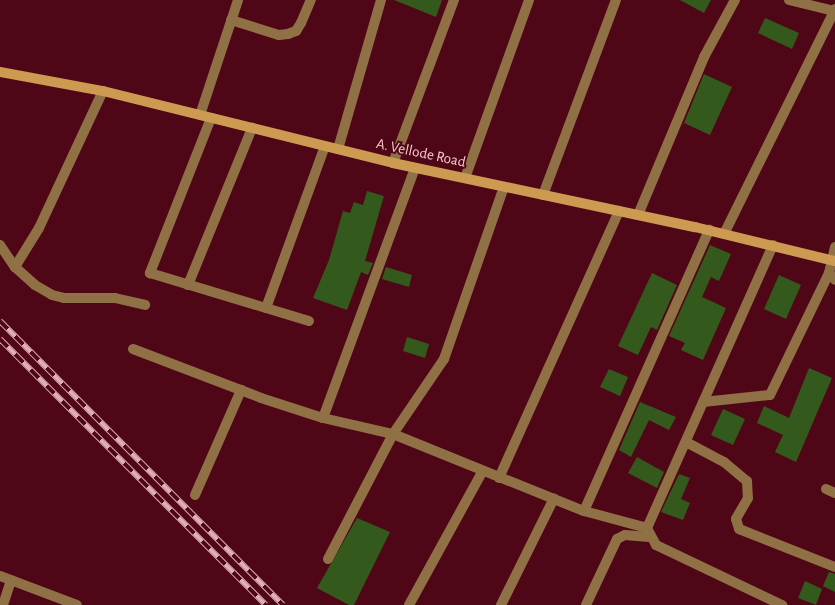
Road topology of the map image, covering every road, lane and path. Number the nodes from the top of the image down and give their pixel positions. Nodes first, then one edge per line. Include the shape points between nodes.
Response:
1 (238, 0) edge
2 (311, 0) edge
3 (381, 0) edge
4 (454, 0) edge
5 (529, 0) edge
6 (616, 0) edge
7 (735, 0) edge
8 (789, 0) edge
9 (835, 10) edge
10 (231, 20) junction
11 (0, 72) edge
12 (103, 91) junction
13 (200, 115) junction
14 (211, 118) junction
15 (252, 128) junction
16 (325, 146) junction
17 (338, 149) junction
18 (394, 163) junction
19 (415, 168) junction
20 (465, 178) junction
21 (504, 186) junction
22 (543, 195) junction
23 (619, 211) junction
24 (638, 215) junction
25 (709, 230) junction
26 (724, 234) junction
27 (0, 245) edge
28 (772, 245) junction
29 (835, 247) edge
30 (832, 260) edge
31 (15, 267) junction
32 (832, 276) edge
33 (188, 284) junction
34 (145, 305) dead end
35 (266, 308) junction
36 (309, 321) dead end
37 (133, 349) dead end
38 (241, 390) junction
39 (703, 402) junction
40 (323, 418) junction
41 (393, 434) junction
42 (686, 442) junction
43 (482, 472) junction
44 (499, 478) junction
45 (195, 496) dead end
46 (554, 498) junction
47 (584, 511) junction
48 (648, 533) junction
49 (328, 559) dead end
50 (835, 567) edge
51 (0, 576) edge
52 (12, 580) junction
53 (72, 604) edge
54 (3, 605) edge
55 (409, 605) edge
56 (500, 605) edge
57 (586, 605) edge
58 (782, 605) edge

1 - 10 street
2 - 10 street via 302,23 296,31 288,34 279,35
3 - 17 street
4 - 18 street
5 - 20 street
6 - 22 street
7 - 24 street via 704,57
8 - 9 street
9 - 26 street
10 - 13 street
11 - 12 main road, A. Vellode Road
12 - 13 main road, A. Vellode Road
12 - 31 street via 40,228
13 - 14 main road, A. Vellode Road
14 - 15 main road, A. Vellode Road
14 - 33 street via 150,274
15 - 16 main road, A. Vellode Road
15 - 33 street
16 - 17 main road, A. Vellode Road
16 - 35 street
17 - 18 main road, A. Vellode Road
18 - 19 main road, A. Vellode Road
19 - 20 main road, A. Vellode Road
19 - 40 street
20 - 21 main road, A. Vellode Road
21 - 22 main road, A. Vellode Road
21 - 41 street via 444,359
22 - 23 main road, A. Vellode Road
23 - 24 main road, A. Vellode Road
23 - 44 street
24 - 25 main road, A. Vellode Road
25 - 26 main road, A. Vellode Road
25 - 47 street
26 - 28 main road, A. Vellode Road
27 - 31 street
28 - 30 main road, A. Vellode Road
28 - 39 street
29 - 30 street
30 - 32 street
31 - 34 street via 52,295 78,299 115,298
32 - 39 street via 770,395
33 - 35 street
35 - 36 street
37 - 38 street
38 - 40 street
38 - 45 street
39 - 42 street
40 - 41 street
41 - 43 street
41 - 49 street
42 - 48 street
42 - 50 street via 724,462 747,481 748,498 736,519 739,529
43 - 44 street
43 - 55 street
44 - 46 street
46 - 47 street
46 - 56 street
47 - 48 street
48 - 57 street via 624,535 617,539
48 - 58 street via 656,545
51 - 52 street
52 - 53 street
52 - 54 street

